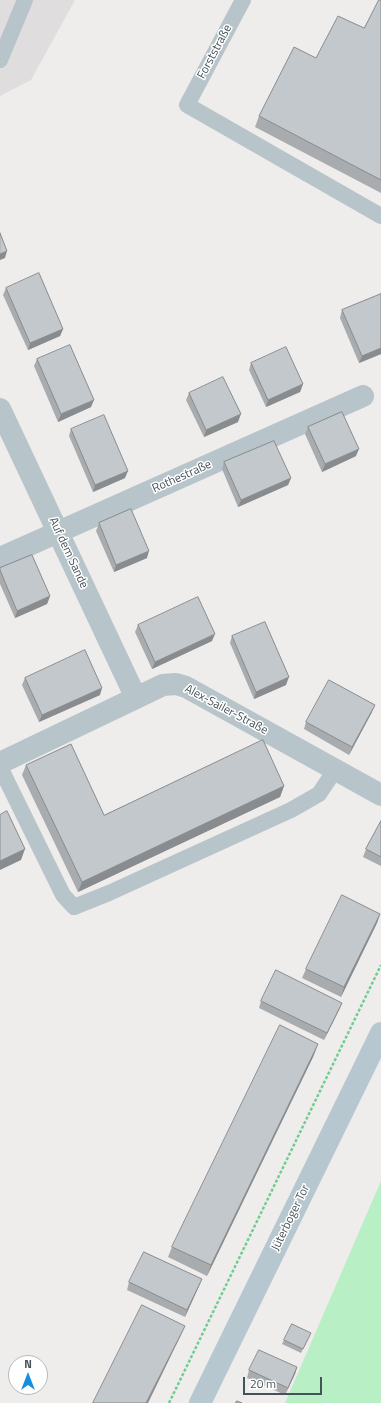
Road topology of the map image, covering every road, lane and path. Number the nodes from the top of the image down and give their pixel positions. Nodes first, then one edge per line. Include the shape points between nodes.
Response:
1 (25, 0) edge
2 (243, 0) edge
3 (0, 60) edge
4 (381, 216) edge
5 (363, 396) dead end
6 (0, 409) edge
7 (58, 533) junction
8 (0, 558) edge
9 (136, 698) junction
10 (0, 763) edge
11 (0, 767) edge
12 (335, 770) junction
13 (381, 795) edge
14 (381, 965) edge
15 (381, 1033) edge
16 (170, 1403) edge
17 (200, 1403) edge

1 - 3 lane
2 - 4 lane, Forststraße via 187,105
5 - 7 street, Rothestraße
6 - 7 street, Auf dem Sande
7 - 8 street, Rothestraße
7 - 9 street, Auf dem Sande
9 - 10 street, Alex-Sailer-Straße
9 - 12 street, Alex-Sailer-Straße via 163,686 176,684 186,687
11 - 12 lane via 63,895 74,907 291,810 319,794
12 - 13 street, Alex-Sailer-Straße
14 - 16 path
15 - 17 main road, Jüterboger Tor

